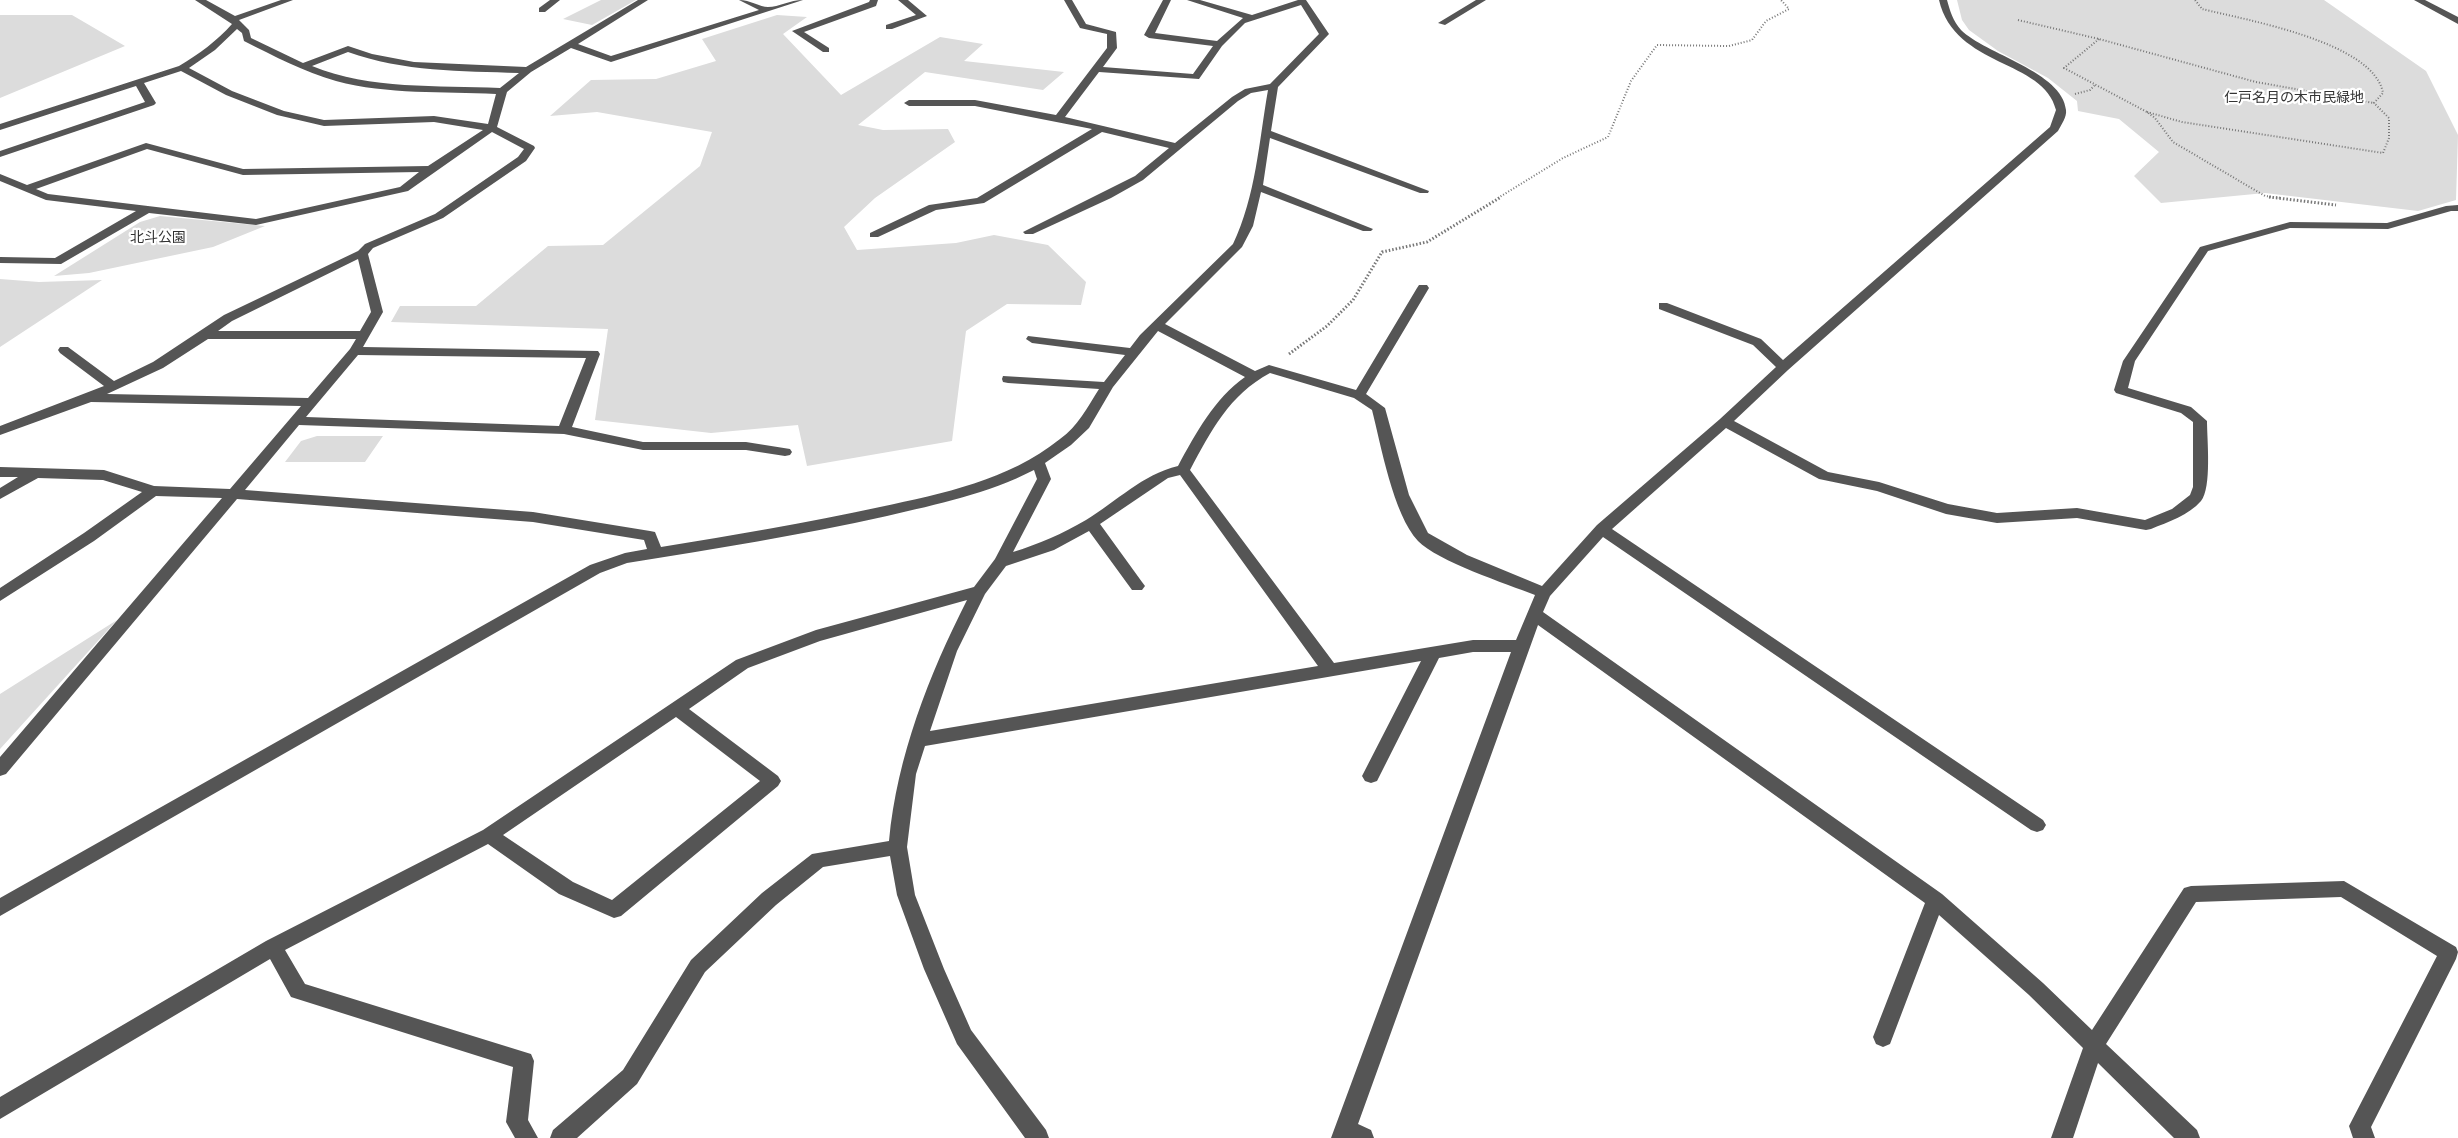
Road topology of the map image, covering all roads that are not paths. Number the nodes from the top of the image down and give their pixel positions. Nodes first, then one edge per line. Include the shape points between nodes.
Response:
1 (200, 0) edge
2 (289, 0) edge
3 (556, 0) edge
4 (644, 0) edge
5 (743, 0) edge
6 (799, 0) edge
7 (874, 0) edge
8 (902, 0) edge
9 (1068, 0) edge
10 (1167, 0) edge
11 (1191, 0) edge
12 (1482, 0) edge
13 (1943, 0) edge
14 (2418, 0) edge
15 (1302, 1) edge
16 (542, 10) dead end
17 (767, 10) junction
18 (1253, 18) junction
19 (236, 21) junction
20 (2458, 21) edge
21 (1442, 23) dead end
22 (889, 27) dead end
23 (1219, 44) junction
24 (572, 45) junction
25 (826, 50) dead end
26 (303, 66) junction
27 (182, 68) junction
28 (1098, 69) junction
29 (528, 70) junction
30 (139, 83) junction
31 (1274, 86) junction
32 (502, 91) junction
33 (909, 103) dead end
34 (1059, 118) junction
35 (0, 127) edge
36 (492, 128) junction
37 (1101, 129) junction
38 (1266, 133) junction
39 (1175, 146) junction
40 (0, 154) edge
41 (430, 169) junction
42 (0, 177) edge
43 (1257, 187) junction
44 (24, 189) junction
45 (1424, 190) dead end
46 (2458, 208) edge
47 (146, 210) junction
48 (1367, 229) dead end
49 (1029, 232) dead end
50 (874, 234) dead end
51 (362, 253) junction
52 (0, 260) edge
53 (1424, 288) dead end
54 (1663, 306) dead end
55 (1157, 325) junction
56 (205, 335) junction
57 (366, 335) junction
58 (1032, 339) dead end
59 (64, 350) dead end
60 (355, 351) junction
61 (1133, 352) junction
62 (1783, 366) junction
63 (1254, 376) junction
64 (1008, 380) dead end
65 (113, 386) junction
66 (1107, 386) junction
67 (1359, 395) junction
68 (89, 398) junction
69 (312, 402) junction
70 (296, 421) junction
71 (1725, 422) junction
72 (564, 430) junction
73 (0, 431) edge
74 (785, 452) dead end
75 (1038, 462) junction
76 (1183, 470) junction
77 (0, 472) edge
78 (34, 474) junction
79 (153, 492) junction
80 (0, 494) edge
81 (234, 494) junction
82 (1091, 523) junction
83 (1602, 530) junction
84 (655, 553) junction
85 (1001, 562) junction
86 (1137, 586) dead end
87 (979, 591) junction
88 (1544, 593) junction
89 (0, 595) edge
90 (1536, 615) junction
91 (1521, 646) junction
92 (1433, 653) junction
93 (1330, 670) junction
94 (676, 708) junction
95 (919, 740) junction
96 (0, 769) edge
97 (1371, 776) dead end
98 (2037, 825) dead end
99 (489, 835) junction
100 (898, 847) junction
101 (1935, 900) junction
102 (0, 908) edge
103 (273, 947) junction
104 (1883, 1037) dead end
105 (2094, 1045) junction
106 (0, 1109) edge
107 (1350, 1135) edge
108 (527, 1138) edge
109 (561, 1138) edge
110 (1038, 1138) edge
111 (2061, 1138) edge
112 (2189, 1138) edge
113 (2364, 1138) edge

1 - 19 street
2 - 19 street
3 - 16 street
4 - 24 street
5 - 17 street
6 - 17 street
7 - 25 street via 873,4 796,31
8 - 22 street via 923,16
9 - 28 street via 1083,26 1111,32 1112,48
10 - 23 street via 1149,35
11 - 18 street
12 - 21 street
13 - 62 street via 1949,22 1960,34 2051,90 2061,106 2059,121
14 - 20 street
15 - 18 street
15 - 31 street via 1324,34
17 - 24 street via 611,59
18 - 23 street via 1242,21
19 - 26 street via 247,39
19 - 27 street via 222,41
23 - 28 street via 1196,77
24 - 29 street
26 - 29 street via 348,49 372,59 430,66
26 - 32 street via 340,79 382,86
27 - 30 street
27 - 36 street via 229,93 281,113 324,123 434,119
28 - 34 street
29 - 32 street
30 - 35 street
30 - 40 street via 151,103
31 - 38 street
31 - 39 street via 1248,91
32 - 36 street
33 - 34 street via 975,103
34 - 37 street
36 - 41 street
36 - 51 street via 530,148 522,159 439,216 369,246
37 - 39 street
37 - 50 street via 980,201 933,207
38 - 43 street
38 - 45 street
39 - 49 street via 1139,178
41 - 44 street via 243,172 146,146
41 - 47 street via 404,189 256,222
42 - 44 street
43 - 48 street
43 - 55 street via 1238,245
44 - 47 street via 46,197
46 - 71 street via 2388,226 2290,225 2204,249 2129,361 2121,390 2186,410 2200,421 2196,498 2146,525 2077,513 1997,518 1946,509 1879,487 1824,476
47 - 52 street via 57,262
51 - 56 street via 228,318
51 - 57 street via 377,312
53 - 67 street
54 - 62 street via 1757,342
55 - 61 street
55 - 63 street
56 - 57 street
56 - 65 street via 158,365
57 - 60 street
58 - 61 street
59 - 65 street
60 - 69 street
60 - 72 street via 594,354
61 - 66 street
62 - 71 street
63 - 67 street via 1269,369
63 - 76 street via 1218,407
64 - 66 street
65 - 68 street
66 - 75 street via 1084,424
67 - 88 street via 1378,408 1404,502 1424,537
68 - 69 street
68 - 73 street
69 - 70 street
70 - 72 street
70 - 81 street
71 - 83 street
72 - 74 street via 643,446 746,446
75 - 84 street via 966,493 809,528
75 - 85 street via 1044,479
76 - 82 street via 1164,474
76 - 93 street
77 - 78 street
78 - 79 street via 104,475
78 - 80 street
79 - 81 street
79 - 89 street
81 - 84 street via 533,517 650,536
81 - 96 street
82 - 85 street via 1049,546
82 - 86 street
83 - 88 street
83 - 98 street
84 - 102 street via 595,569
85 - 87 street
87 - 94 street via 816,636 742,664
87 - 95 street via 949,651
88 - 90 street
90 - 91 street
90 - 101 street
91 - 92 street via 1473,646
91 - 107 street via 1411,944
92 - 93 street
92 - 97 street
93 - 95 street
94 - 99 street
94 - 99 street via 772,781 614,910 566,888
95 - 100 street via 901,809
99 - 103 street
100 - 109 street via 818,860 769,899 698,966 630,1077
100 - 110 street via 906,895 964,1037
101 - 104 street
101 - 105 street
103 - 106 street
103 - 108 street via 298,991 524,1061 517,1122
105 - 111 street
105 - 112 street
105 - 113 street via 2192,894 2344,889 2450,953 2360,1126

